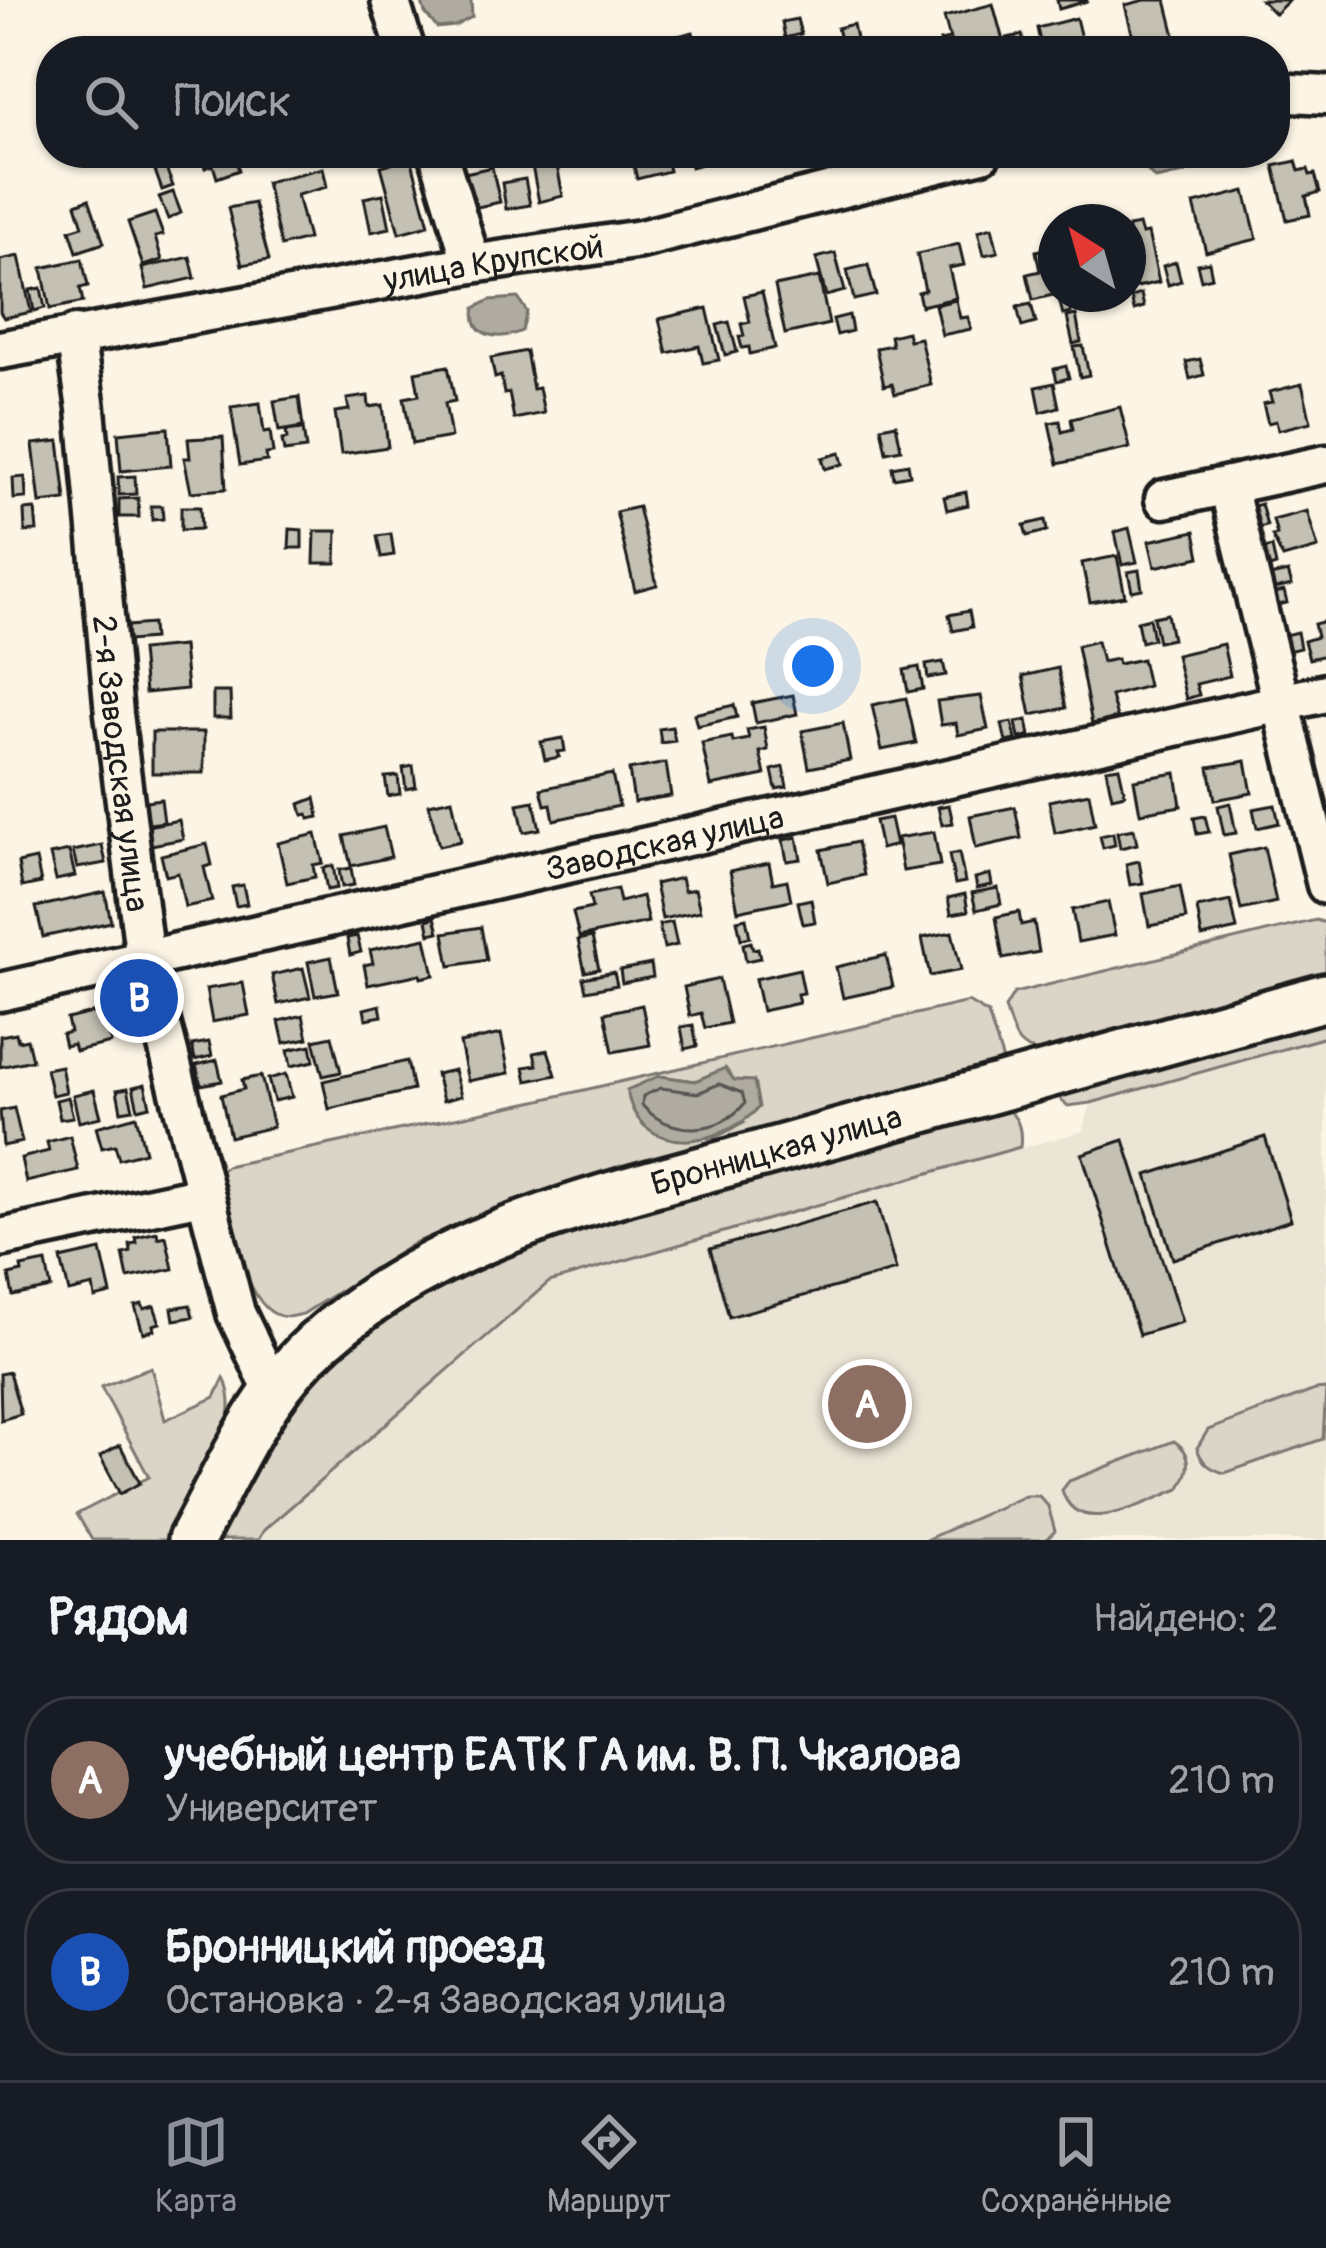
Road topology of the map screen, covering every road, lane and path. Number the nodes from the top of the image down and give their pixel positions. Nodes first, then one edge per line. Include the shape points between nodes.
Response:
1 (390, 0) edge
2 (401, 36) edge
3 (1290, 93) edge
4 (1326, 95) edge
5 (443, 168) edge
6 (923, 168) edge
7 (472, 264) junction
8 (75, 334) junction
9 (0, 350) edge
10 (1326, 464) edge
11 (1228, 486) junction
12 (1164, 499) dead end
13 (1326, 693) edge
14 (1281, 703) junction
15 (1326, 885) edge
16 (145, 960) junction
17 (0, 992) edge
18 (1326, 998) edge
19 (203, 1195) junction
20 (0, 1238) edge
21 (274, 1393) junction
22 (191, 1540) edge

1 - 2 street
3 - 4 street
5 - 7 street
6 - 7 street, улица Крупской via 641,239
7 - 8 street, улица Крупской
8 - 9 street, улица Крупской
8 - 16 street, 2-я Заводская улица
10 - 11 street
11 - 12 street
11 - 14 street
13 - 14 street, Заводская улица
14 - 15 street
14 - 16 street, Заводская улица
16 - 17 street, Заводская улица
16 - 19 street, 2-я Заводская улица
18 - 21 main road, Бронницкая улица via 483,1239 376,1297 304,1356
19 - 20 street
19 - 21 street, 2-я Заводская улица via 236,1312
21 - 22 main road, Бронницкая улица

